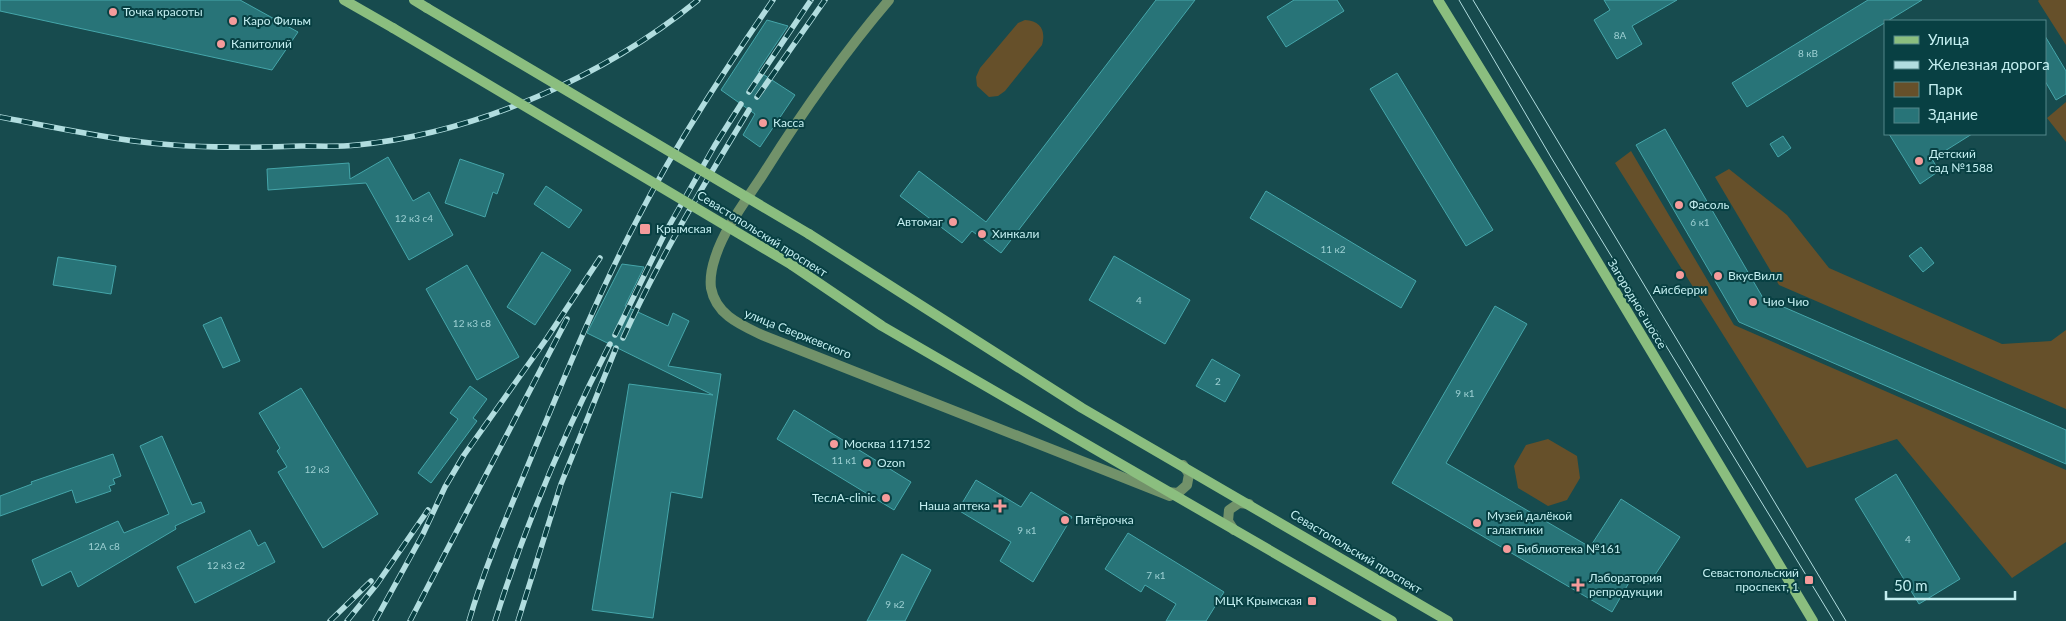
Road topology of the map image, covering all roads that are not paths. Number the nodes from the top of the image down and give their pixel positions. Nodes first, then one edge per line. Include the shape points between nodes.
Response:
1 (344, 0) edge
2 (414, 0) edge
3 (889, 0) edge
4 (1438, 0) edge
5 (1181, 464) junction
6 (1166, 491) junction
7 (1181, 500) junction
8 (1250, 504) junction
9 (1235, 531) junction
10 (1392, 621) edge
11 (1448, 621) edge
12 (1813, 621) edge

1 - 6 main road, Севастопольский проспект, bridge via 792,265 882,326
2 - 5 main road, Севастопольский проспект, bridge via 809,234 1082,408
3 - 7 street, улица Свержевского via 821,86 731,224 715,258 711,288 720,310 762,335
4 - 12 main road, Загородное шоссе
5 - 6 street via 1189,474 1187,485 1178,493
5 - 8 main road, Севастопольский проспект
6 - 7 main road, Севастопольский проспект
7 - 9 main road, Севастопольский проспект
8 - 9 street via 1239,503 1229,510 1228,522
8 - 11 main road, Севастопольский проспект
9 - 10 main road, Севастопольский проспект

